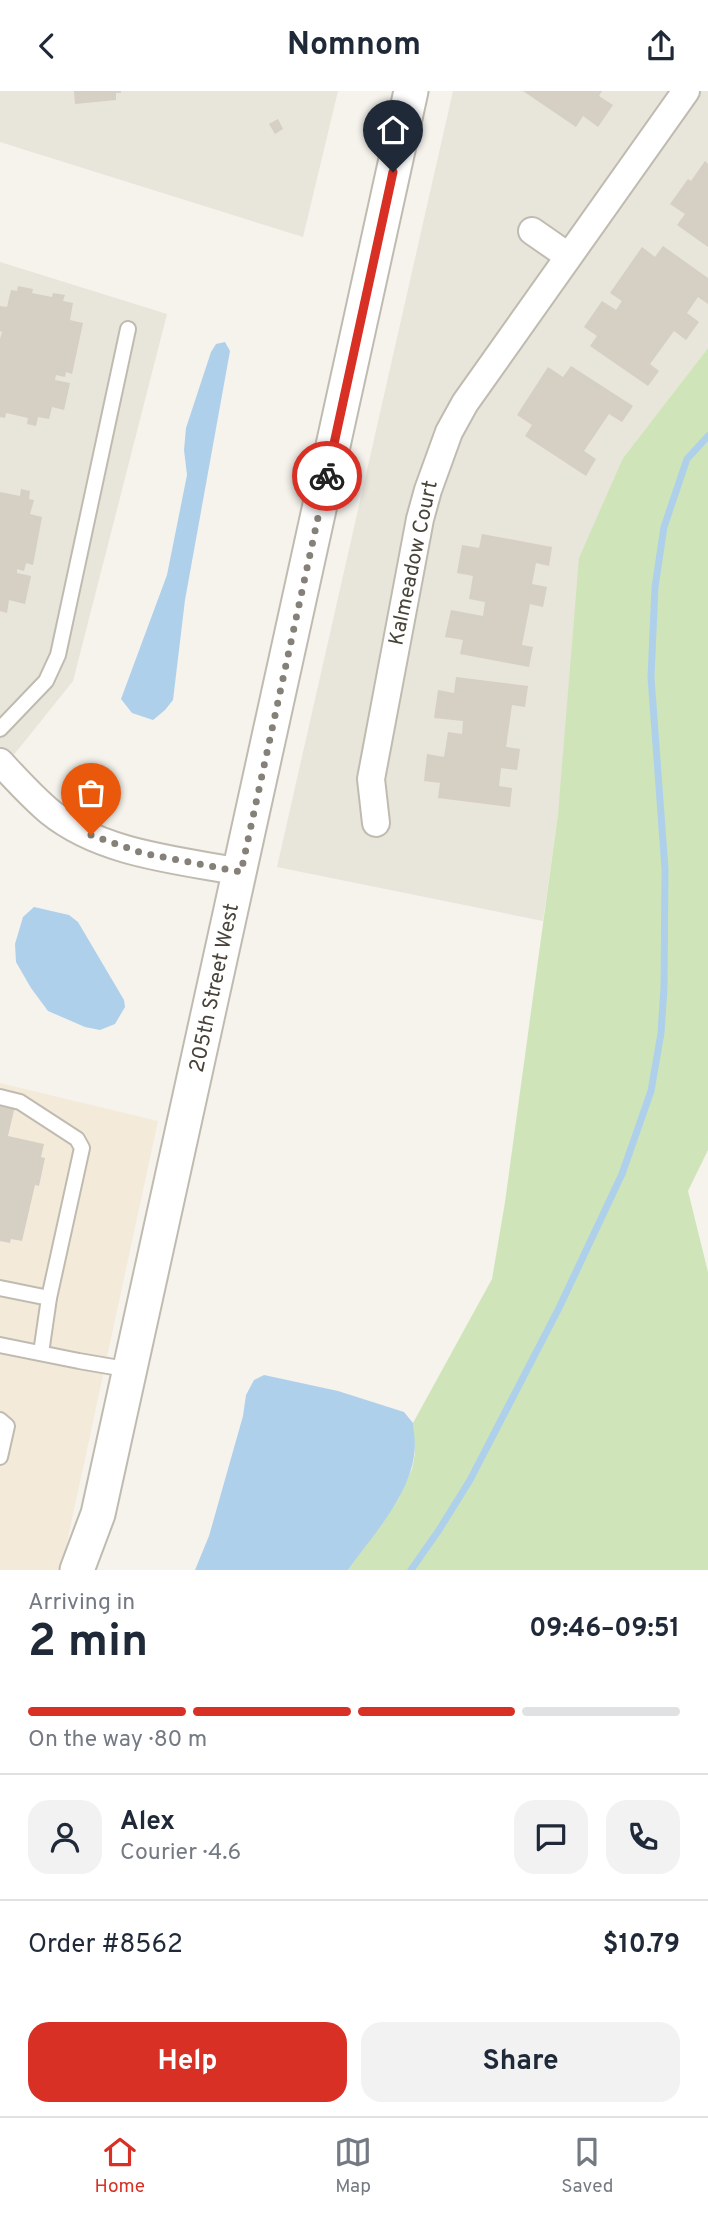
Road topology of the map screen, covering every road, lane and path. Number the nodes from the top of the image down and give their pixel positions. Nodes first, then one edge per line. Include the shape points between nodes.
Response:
1 (411, 91) edge
2 (686, 91) edge
3 (532, 230) dead end
4 (568, 256) junction
5 (128, 329) dead end
6 (0, 729) edge
7 (0, 762) edge
8 (376, 823) dead end
9 (241, 872) junction
10 (0, 1097) edge
11 (0, 1288) edge
12 (49, 1298) junction
13 (0, 1345) edge
14 (41, 1353) junction
15 (131, 1370) junction
16 (0, 1420) edge
17 (0, 1457) edge
18 (98, 1514) junction
19 (77, 1570) edge
20 (98, 1570) edge

1 - 9 street, 205th Street West
2 - 4 street, Kalmeadow Court
3 - 4 street
4 - 8 street, Kalmeadow Court via 465,403 428,490 371,779
5 - 6 lane via 58,655 46,681
7 - 9 street via 51,813 76,829 142,853
9 - 15 street, 205th Street West
10 - 12 lane via 20,1102 77,1139 82,1148
11 - 12 lane
12 - 14 lane
13 - 14 lane
14 - 15 lane
15 - 18 street, 205th Street West
16 - 17 lane via 7,1426
18 - 19 street, 205th Street West
18 - 20 street, 205th Street West

